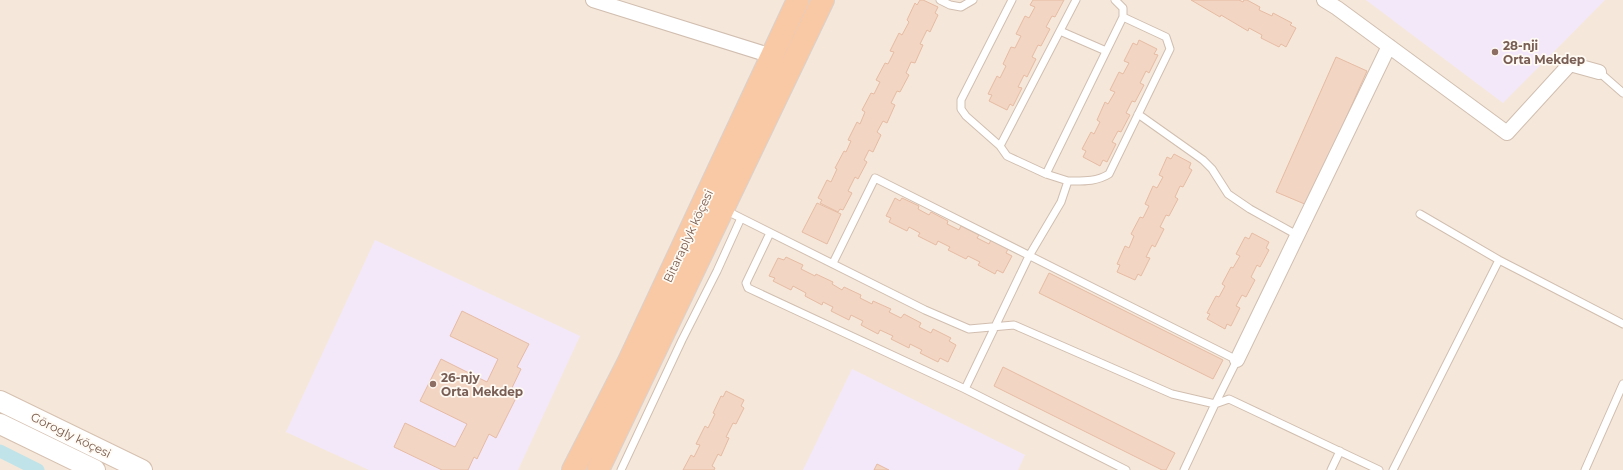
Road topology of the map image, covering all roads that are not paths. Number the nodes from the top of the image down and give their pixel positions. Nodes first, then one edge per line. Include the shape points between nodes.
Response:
1 (593, 0) edge
2 (798, 0) edge
3 (823, 0) edge
4 (940, 0) edge
5 (974, 0) edge
6 (1012, 0) edge
7 (1076, 0) edge
8 (1115, 0) edge
9 (1324, 0) edge
10 (1123, 16) junction
11 (1060, 31) junction
12 (1389, 46) junction
13 (1106, 51) junction
14 (772, 56) junction
15 (1599, 72) joint
16 (1623, 93) edge
17 (1138, 114) junction
18 (1000, 146) junction
19 (1046, 174) junction
20 (1068, 181) junction
21 (732, 214) junction
22 (1420, 214) dead end
23 (770, 233) junction
24 (1297, 235) junction
25 (1029, 256) junction
26 (1499, 260) junction
27 (833, 264) junction
28 (1623, 324) edge
29 (994, 327) junction
30 (1237, 360) junction
31 (1623, 384) edge
32 (965, 389) junction
33 (0, 401) edge
34 (1215, 404) junction
35 (0, 424) edge
36 (1340, 451) junction
37 (95, 470) edge
38 (142, 470) edge
39 (573, 470) edge
40 (598, 470) edge
41 (621, 470) edge
42 (1126, 470) edge
43 (1184, 470) edge
44 (1331, 470) edge
45 (1379, 470) edge
46 (1393, 470) edge
47 (1585, 470) edge

1 - 14 street
2 - 14 highway, Bitaraplyk köçesi
3 - 21 highway, Bitaraplyk köçesi
4 - 5 lane via 961,7
6 - 18 lane via 961,100 961,110 966,116
7 - 11 lane
8 - 10 lane via 1123,8
9 - 12 street
10 - 13 lane
10 - 17 lane via 1166,37 1170,49
11 - 13 lane
11 - 18 lane
12 - 15 street via 1507,133 1570,64
12 - 24 street
13 - 19 lane
14 - 39 highway, Bitaraplyk köçesi via 628,363
15 - 16 lane
17 - 20 lane via 1109,174 1100,179
17 - 24 lane via 1203,160 1212,168 1228,194
18 - 19 lane via 1007,156
19 - 20 lane
20 - 25 lane via 1061,202
21 - 23 lane
21 - 40 highway, Bitaraplyk köçesi
21 - 41 lane via 717,271
22 - 26 lane
23 - 27 lane
23 - 32 lane via 746,283 748,288
24 - 30 street
25 - 27 lane via 875,178
25 - 29 lane
25 - 30 lane
26 - 28 lane
26 - 46 lane
27 - 29 lane via 969,329
29 - 32 lane
29 - 34 lane via 1014,325 1172,394
30 - 34 lane
31 - 47 lane
32 - 42 lane
33 - 38 main road, Görogly köçesi
34 - 36 lane via 1229,399
34 - 43 lane
35 - 37 main road, Görogly köçesi
36 - 44 lane
36 - 45 lane

